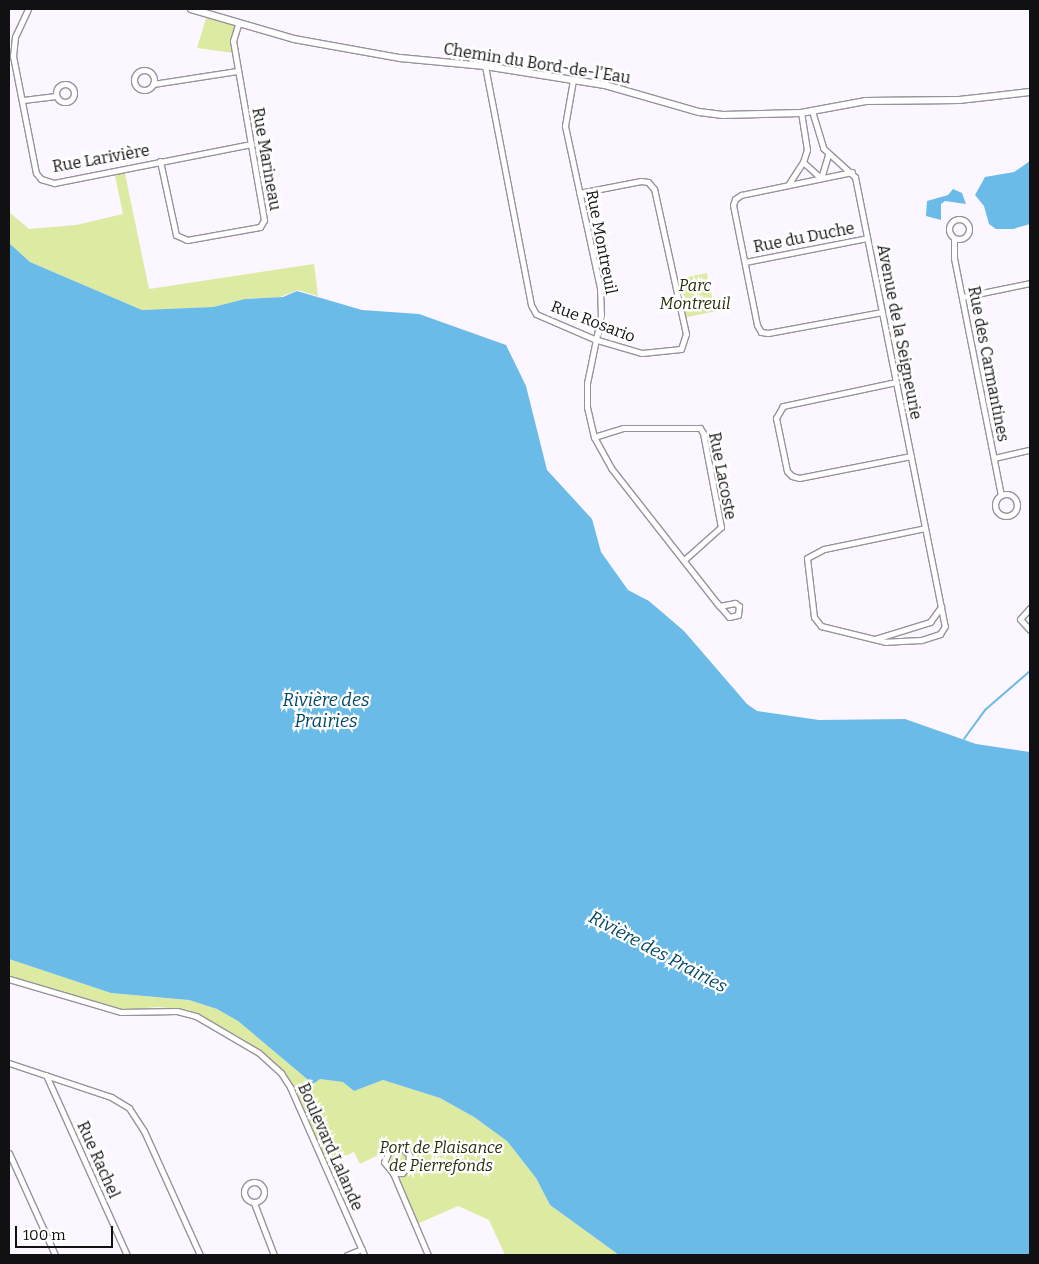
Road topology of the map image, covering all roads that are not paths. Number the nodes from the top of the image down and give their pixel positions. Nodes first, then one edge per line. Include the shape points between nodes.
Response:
1 (28, 9) edge
2 (191, 9) edge
3 (238, 25) junction
4 (485, 66) junction
5 (237, 71) junction
6 (573, 80) junction
7 (153, 84) dead end
8 (1030, 92) edge
9 (56, 96) dead end
10 (23, 100) junction
11 (812, 111) junction
12 (801, 113) junction
13 (251, 144) junction
14 (828, 154) junction
15 (160, 161) junction
16 (803, 162) junction
17 (852, 172) junction
18 (821, 178) junction
19 (788, 185) junction
20 (579, 193) junction
21 (868, 238) junction
22 (954, 238) junction
23 (745, 262) junction
24 (1030, 283) edge
25 (962, 297) junction
26 (882, 312) junction
27 (594, 339) junction
28 (896, 382) junction
29 (594, 437) junction
30 (1030, 450) edge
31 (911, 456) junction
32 (994, 458) junction
33 (1001, 495) junction
34 (925, 528) junction
35 (684, 560) junction
36 (720, 606) dead end
37 (941, 606) junction
38 (1030, 608) edge
39 (1030, 630) edge
40 (872, 639) junction
41 (9, 980) edge
42 (9, 1063) edge
43 (46, 1075) junction
44 (9, 1153) edge
45 (393, 1173) junction
46 (254, 1203) junction
47 (362, 1249) junction
48 (55, 1255) edge
49 (127, 1255) edge
50 (200, 1255) edge
51 (274, 1255) edge
52 (347, 1255) edge
53 (364, 1255) edge
54 (428, 1255) edge

1 - 10 street, Rue Larivière via 13,46
2 - 3 street, Chemin du Bord-de-l'Eau
3 - 4 street, Chemin du Bord-de-l'Eau via 380,55
3 - 5 street, Rue Marineau via 232,41
4 - 6 street, Chemin du Bord-de-l'Eau
4 - 27 street, Rue Rosario via 531,306 536,314
5 - 7 street
5 - 13 street, Rue Marineau
6 - 12 street, Chemin du Bord-de-l'Eau via 630,90 707,113 747,116
6 - 20 street, Rue Montreuil via 565,126
8 - 11 street, Chemin du Bord-de-l'Eau via 959,100 866,101
9 - 10 street
10 - 15 street, Rue Larivière via 36,173 41,179 54,183
11 - 12 street, Chemin du Bord-de-l'Eau
11 - 14 street via 819,140
12 - 16 street via 807,143
13 - 15 street, Rue Larivière
13 - 15 street, Rue Marineau via 264,220 260,226 187,240 176,235
14 - 17 street
14 - 18 street
16 - 18 street
16 - 19 street
17 - 18 street
17 - 21 street, Avenue de la Seigneurie
18 - 19 street
19 - 23 street via 735,199 732,205
20 - 27 street, Rue Montreuil via 600,288 601,315
20 - 27 street, Rue Rosario via 640,181 648,182 654,189 686,334 685,343 675,351 642,353
21 - 23 street, Rue du Duche
21 - 26 street, Avenue de la Seigneurie
22 - 22 street, Rue des Carmantines via 961,239 968,232 964,220 957,218 949,225
22 - 25 street, Rue des Carmantines
23 - 26 street via 761,332
24 - 25 street
25 - 32 street, Rue des Carmantines
26 - 28 street, Avenue de la Seigneurie
27 - 29 street, Rue Montreuil via 587,407
28 - 31 street, Avenue de la Seigneurie
28 - 31 street via 783,406 776,418 787,471 799,478
29 - 35 street, Rue Montreuil via 611,468
29 - 35 street, Rue Lacoste via 623,428 700,428 721,526
30 - 32 street
31 - 34 street, Avenue de la Seigneurie
32 - 33 street, Rue des Carmantines
33 - 33 street, Rue des Carmantines via 995,503 996,510 1001,515 1012,515 1017,509 1015,498 1009,494
34 - 37 street, Avenue de la Seigneurie
34 - 40 street, Avenue de la Seigneurie via 824,549 807,558 814,617 821,626
35 - 36 street, Rue Montreuil
37 - 40 street via 930,622
37 - 40 street, Avenue de la Seigneurie via 945,626 940,634 921,640 886,642
38 - 39 street via 1020,619
41 - 47 street, Boulevard Lalande via 121,1012 168,1010 196,1016 259,1053 288,1084
42 - 43 street
43 - 49 street, Rue Rachel
43 - 50 street via 110,1097 129,1108 144,1131
44 - 48 street
45 - 45 street via 402,1173 408,1167 410,1159 403,1149 391,1150 385,1156 386,1168
45 - 54 street
46 - 46 street via 262,1199 264,1193 260,1184 254,1182 243,1191 247,1201
46 - 51 street
47 - 52 street
47 - 53 street, Boulevard Lalande

